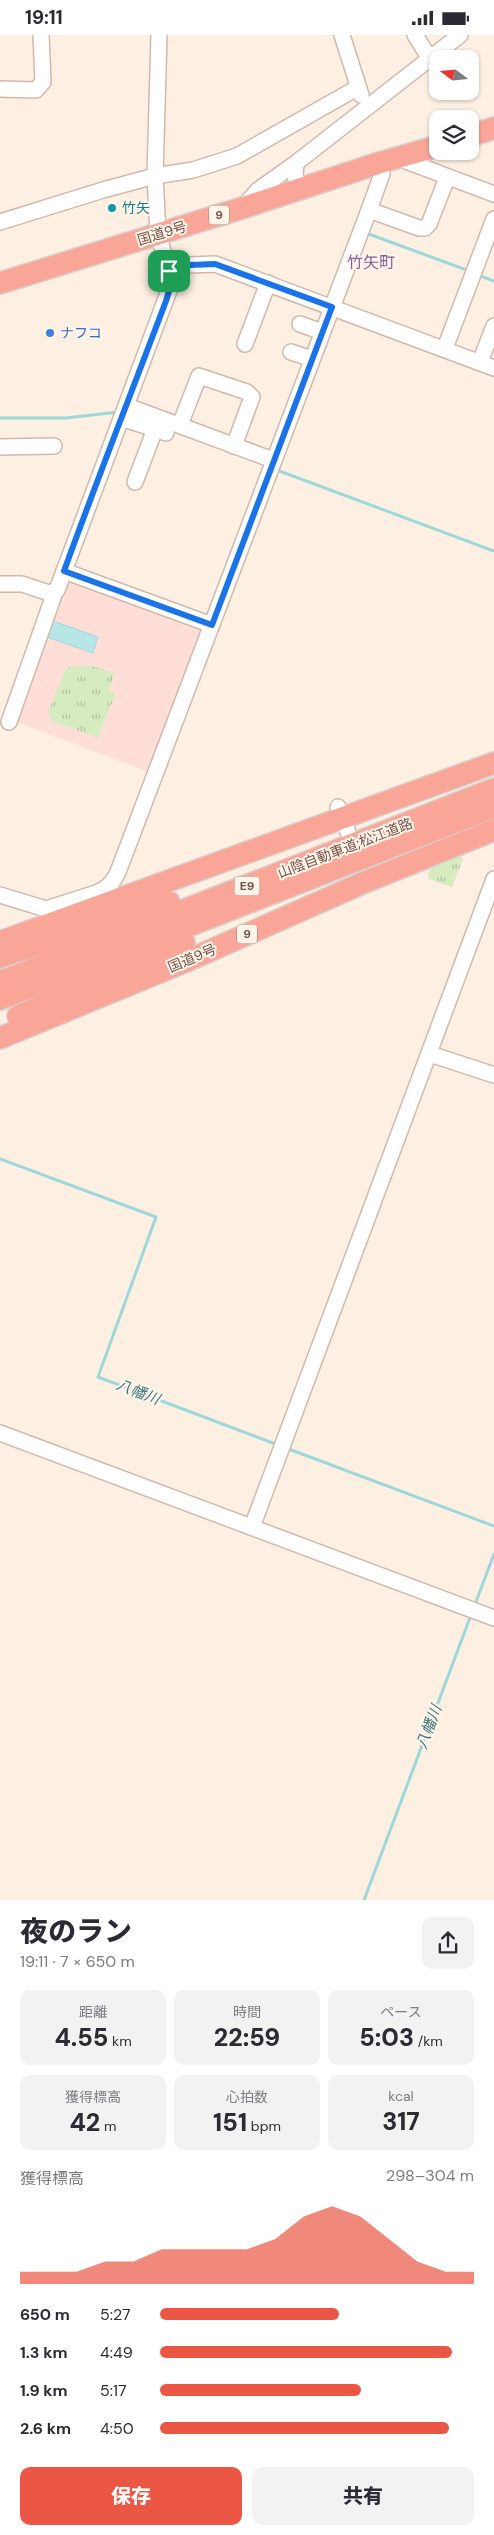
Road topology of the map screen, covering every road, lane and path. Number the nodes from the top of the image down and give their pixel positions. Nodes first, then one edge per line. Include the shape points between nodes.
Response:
1 (41, 35) edge
2 (159, 35) edge
3 (342, 35) edge
4 (415, 35) edge
5 (460, 35) edge
6 (441, 50) edge
7 (429, 57) edge
8 (429, 60) edge
9 (357, 87) junction
10 (0, 90) edge
11 (366, 108) junction
12 (494, 128) edge
13 (479, 133) edge
14 (429, 148) edge
15 (402, 156) junction
16 (296, 163) junction
17 (380, 163) junction
18 (155, 177) junction
19 (447, 178) junction
20 (300, 189) junction
21 (494, 194) edge
22 (242, 208) junction
23 (369, 209) junction
24 (494, 219) edge
25 (0, 222) edge
26 (158, 234) junction
27 (169, 271) junction
28 (0, 283) edge
29 (268, 283) junction
30 (332, 307) junction
31 (300, 323) dead end
32 (494, 326) edge
33 (322, 331) junction
34 (245, 344) dead end
35 (445, 348) junction
36 (291, 352) dead end
37 (312, 359) junction
38 (487, 365) edge
39 (124, 412) junction
40 (180, 425) junction
41 (54, 446) dead end
42 (234, 446) junction
43 (0, 447) edge
44 (272, 465) junction
45 (135, 482) dead end
46 (64, 571) junction
47 (0, 584) edge
48 (55, 592) junction
49 (212, 625) junction
50 (9, 722) dead end
51 (494, 763) edge
52 (494, 789) edge
53 (448, 807) junction
54 (494, 807) edge
55 (494, 830) edge
56 (382, 851) junction
57 (494, 879) edge
58 (0, 895) edge
59 (89, 902) junction
60 (0, 942) edge
61 (0, 957) edge
62 (0, 982) edge
63 (0, 999) edge
64 (0, 1025) edge
65 (0, 1038) edge
66 (430, 1054) junction
67 (494, 1075) edge
68 (0, 1433) edge
69 (252, 1527) junction
70 (494, 1618) edge

1 - 10 street via 41,85 36,89
2 - 18 street
3 - 9 street
4 - 7 street
5 - 6 street
8 - 11 street
9 - 11 street
9 - 18 street via 237,157
11 - 16 street
12 - 13 highway
14 - 15 highway, 国道9号 / 9
15 - 17 highway, 国道9号 / 9
15 - 19 street via 406,161
16 - 20 street via 295,176
16 - 22 street via 258,190
17 - 20 highway, 国道9号 / 9
17 - 23 street via 382,174
18 - 25 street
18 - 26 street
19 - 21 street
19 - 23 street via 425,229
20 - 22 highway, 国道9号 / 9
22 - 26 highway, 国道9号 / 9
23 - 30 street
24 - 35 street
26 - 27 street
26 - 28 highway, 国道9号 / 9
27 - 29 street via 190,265 215,264
27 - 39 street via 170,288 166,301
29 - 30 street
29 - 34 street
30 - 33 street
30 - 35 street
31 - 33 street
32 - 38 street
33 - 37 street
35 - 38 street
36 - 37 street
37 - 44 street
39 - 40 street
39 - 45 street via 160,431
39 - 46 street
40 - 42 street
40 - 42 street via 198,376 247,392 252,397
41 - 43 street
42 - 44 street
44 - 49 street
46 - 48 street
46 - 49 street
47 - 48 street
48 - 50 street
49 - 59 street via 116,877
51 - 59 highway via 343,819
52 - 53 highway, 山陰自動車道;松江道路 / E9
53 - 61 highway via 398,821 237,880
53 - 62 highway, 山陰自動車道;松江道路 / E9
54 - 56 highway, 山陰自動車道;松江道路 / E9
55 - 65 highway, 国道9号 / 9 via 365,881 189,960
56 - 63 highway, 山陰自動車道;松江道路 / E9
56 - 64 highway via 268,906
57 - 66 street
58 - 59 street via 46,909
59 - 60 highway
66 - 67 street
66 - 69 street
68 - 69 street
69 - 70 street

